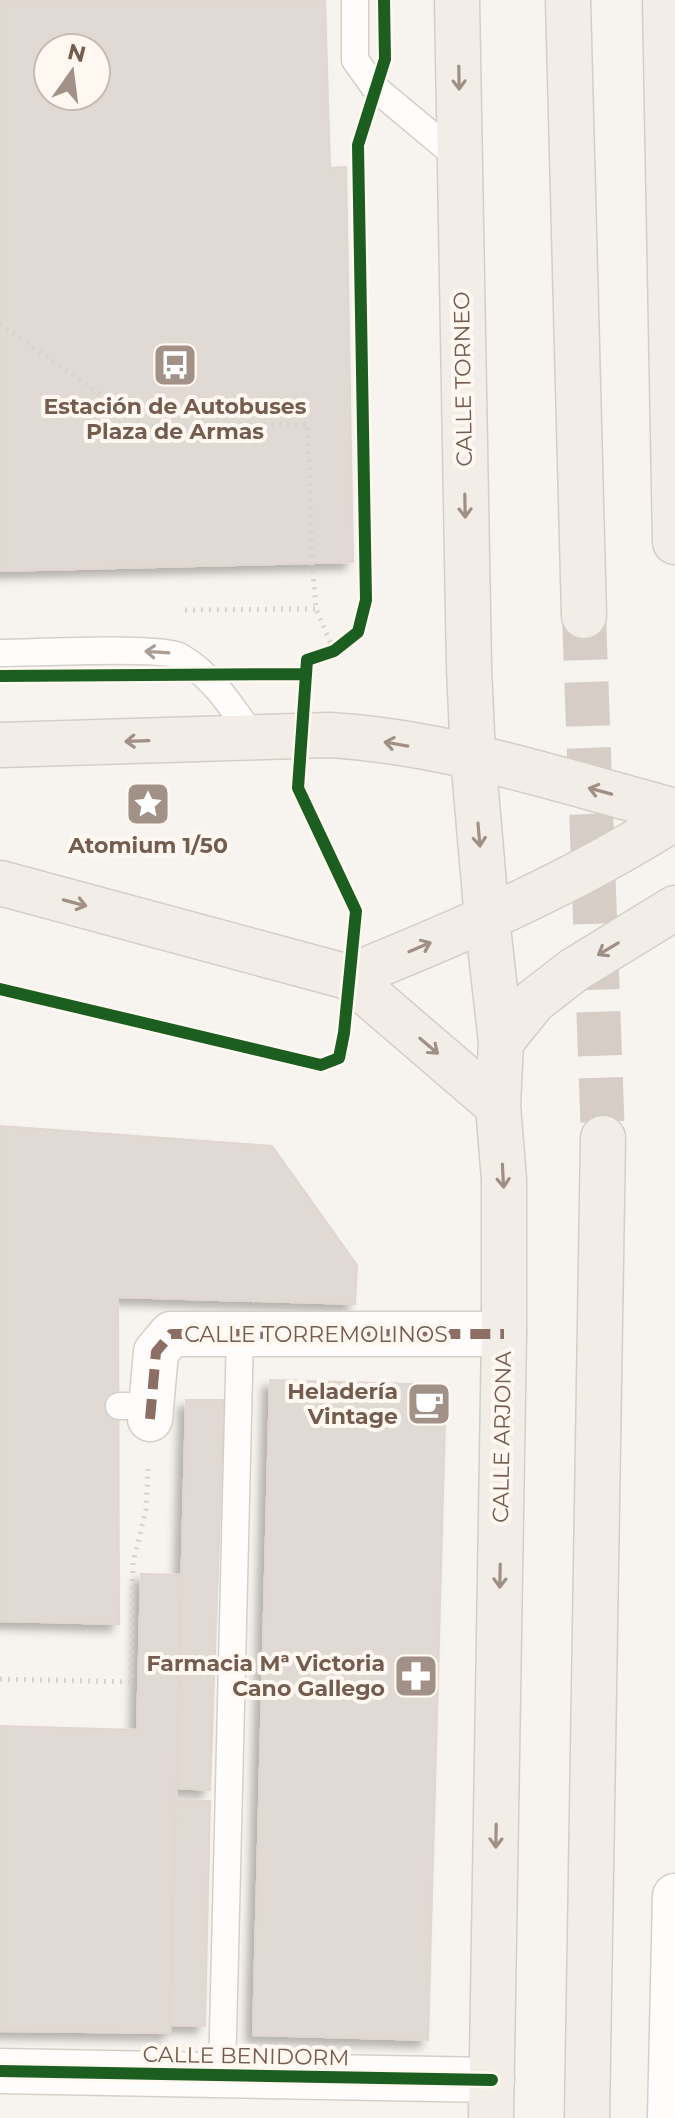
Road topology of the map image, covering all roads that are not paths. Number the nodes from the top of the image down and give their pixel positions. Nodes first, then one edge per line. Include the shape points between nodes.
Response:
1 (355, 0) edge
2 (457, 0) edge
3 (568, 0) edge
4 (665, 0) edge
5 (460, 159) junction
6 (675, 542) edge
7 (584, 616) tunnel mouth
8 (0, 653) edge
9 (253, 737) junction
10 (0, 745) edge
11 (473, 757) junction
12 (675, 811) edge
13 (675, 818) edge
14 (0, 883) edge
15 (675, 908) edge
16 (487, 919) junction
17 (348, 977) junction
18 (501, 1042) junction
19 (498, 1106) junction
20 (603, 1138) tunnel mouth
21 (504, 1334) junction
22 (240, 1335) junction
23 (140, 1410) road end
24 (675, 1896) edge
25 (675, 1963) edge
26 (0, 2071) edge
27 (222, 2075) junction
28 (492, 2099) edge
29 (587, 2118) edge
30 (670, 2118) edge

1 - 5 lane via 355,60 375,88
2 -> 5 main road, CALLE TORNEO
3 - 7 main road
4 - 6 main road
5 -> 11 main road, CALLE TORNEO
9 -> 8 lane via 220,689 176,654
9 -> 10 main road
11 -> 9 main road via 361,737
12 -> 11 main road
11 -> 16 main road, CALLE ARJONA
13 - 16 main road
14 -> 17 main road
15 -> 18 main road via 574,970 534,1001
17 -> 16 main road
16 - 18 main road, CALLE ARJONA
17 -> 19 main road
18 - 19 main road, CALLE ARJONA
19 -> 21 main road, CALLE ARJONA via 504,1180
20 - 29 main road
21 - 22 street, CALLE TORREMOLINOS
21 -> 28 main road, CALLE ARJONA
22 - 23 street, CALLE TORREMOLINOS via 171,1334 156,1352
22 - 27 lane
24 - 25 street
25 - 30 street
26 - 27 street, CALLE BENIDORM
27 - 28 street, CALLE BENIDORM

